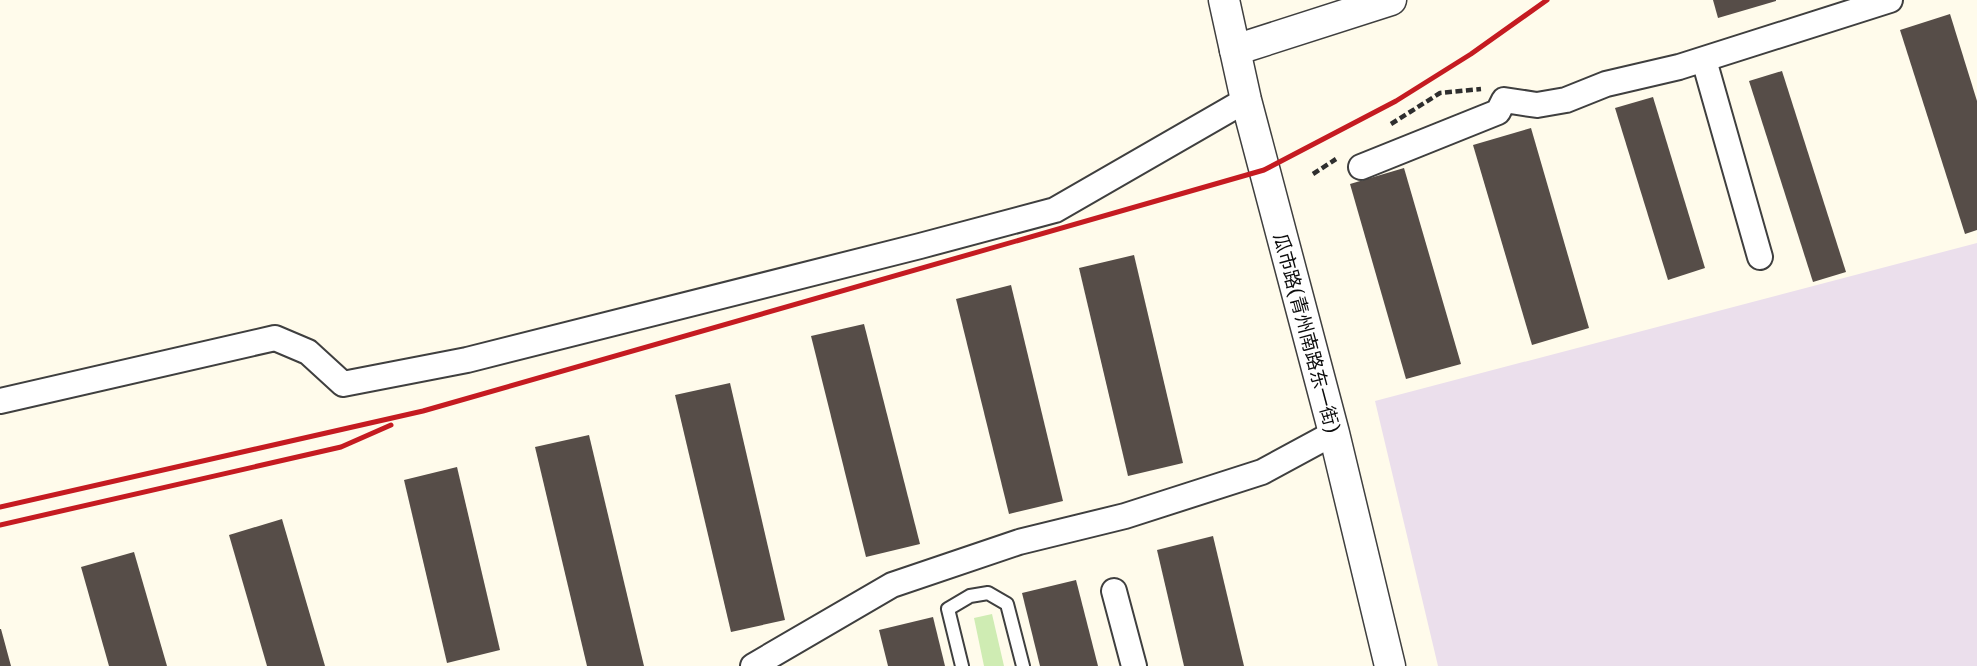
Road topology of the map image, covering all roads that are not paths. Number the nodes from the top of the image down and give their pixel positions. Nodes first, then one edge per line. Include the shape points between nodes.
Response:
1 (1224, 0) edge
2 (1391, 0) edge
3 (1890, 0) edge
4 (1235, 50) junction
5 (1704, 60) junction
6 (1246, 100) junction
7 (1361, 167) dead end
8 (1760, 257) dead end
9 (0, 401) edge
10 (1334, 433) junction
11 (1114, 591) dead end
12 (753, 666) edge
13 (961, 666) edge
14 (1023, 666) edge
15 (1134, 666) edge
16 (1390, 666) edge

1 - 4 street, 瓜市路(青州南路东一街)
2 - 4 street
3 - 5 street
4 - 6 street, 瓜市路(青州南路东一街)
5 - 7 street via 1606,84 1566,100 1537,105 1504,100 1498,112
5 - 8 street
6 - 9 street via 1055,210 480,356 343,384 308,352 275,338
6 - 10 street, 瓜市路(青州南路东一街)
10 - 12 street via 1262,472 1125,516 1019,542 892,585
10 - 16 street, 瓜市路(青州南路东一街)
11 - 15 street
13 - 14 lane via 948,609 970,596 988,593 1007,604

